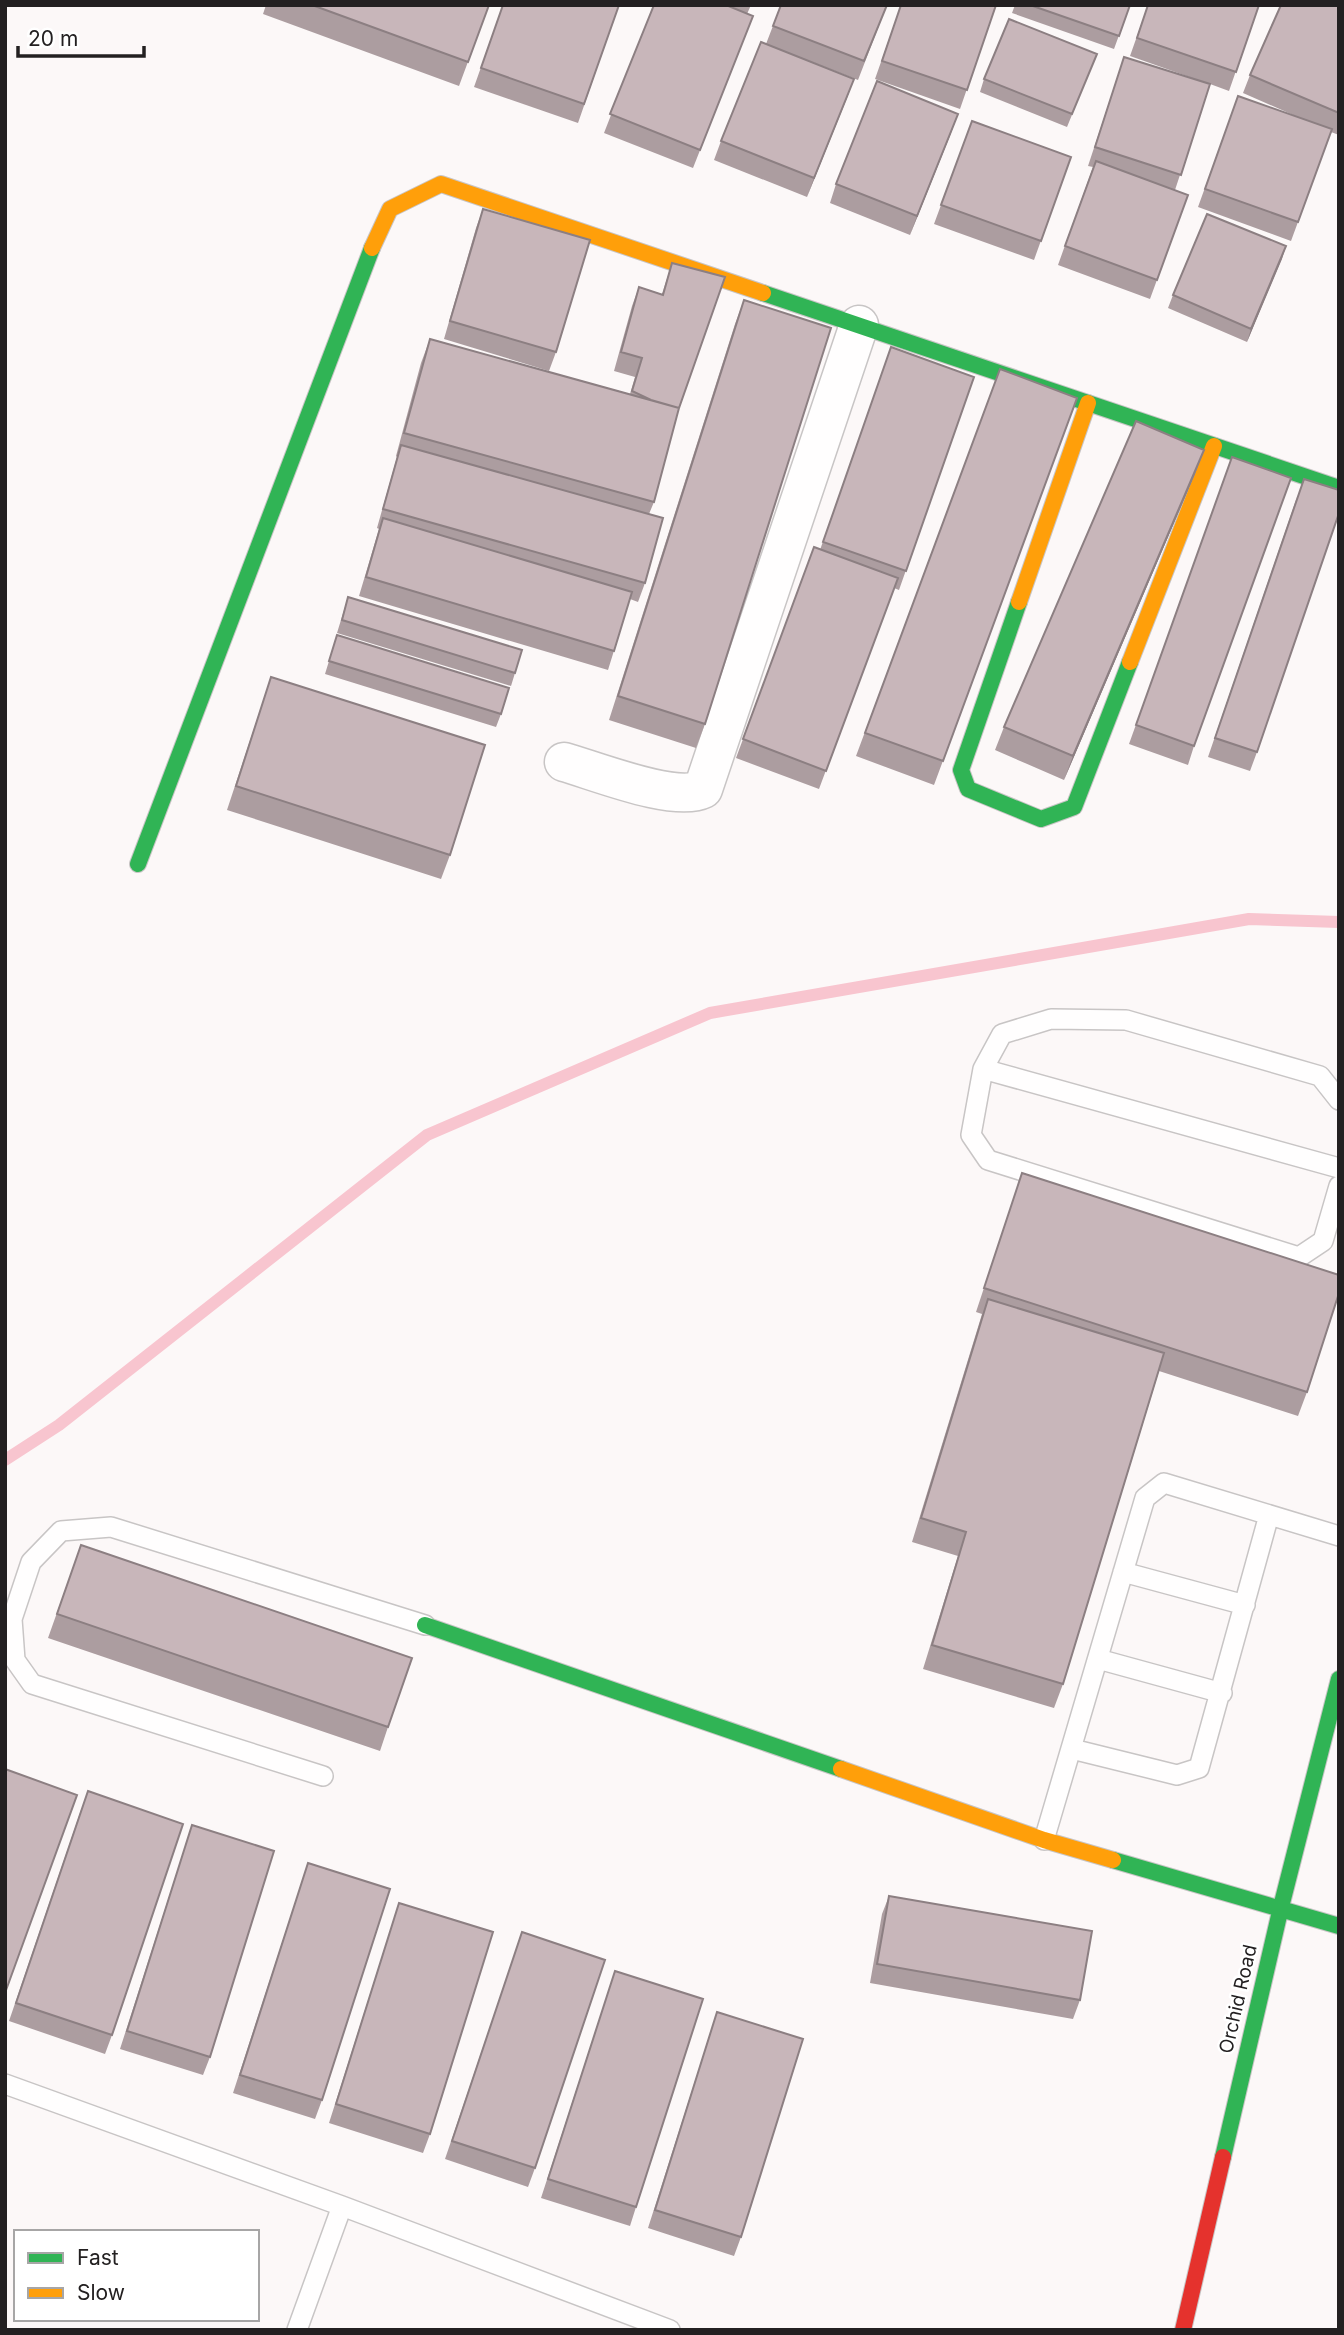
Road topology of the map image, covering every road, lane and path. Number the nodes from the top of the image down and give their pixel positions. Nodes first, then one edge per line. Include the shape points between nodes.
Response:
1 (859, 325) junction
2 (1088, 403) junction
3 (1214, 446) junction
4 (1339, 488) edge
5 (564, 762) dead end
6 (138, 864) dead end
7 (983, 1069) junction
8 (1339, 1100) edge
9 (1339, 1168) edge
10 (1339, 1186) edge
11 (1269, 1515) junction
12 (1339, 1536) edge
13 (1123, 1572) junction
14 (1245, 1605) junction
15 (425, 1625) joint
16 (1098, 1660) junction
17 (1339, 1679) edge
18 (1222, 1693) junction
19 (1072, 1749) junction
20 (323, 1776) dead end
21 (1044, 1840) junction
22 (1281, 1907) junction
23 (1339, 1926) edge
24 (6, 2086) edge
25 (342, 2206) junction
26 (297, 2330) edge
27 (670, 2330) edge
28 (1182, 2330) edge

1 - 2 street
1 - 5 street via 704,789 693,794 673,793
1 - 6 street via 441,184 390,209
2 - 3 street
2 - 3 street via 961,770 968,789 1041,820 1074,807
3 - 4 street
7 - 8 lane via 1002,1034 1051,1018 1126,1020 1320,1076
7 - 9 lane
7 - 10 lane via 971,1135 988,1160 1299,1257 1323,1241
11 - 12 lane
11 - 13 lane via 1164,1483 1145,1498
11 - 14 lane
13 - 14 lane
13 - 16 lane
14 - 18 lane
15 - 20 lane via 111,1527 61,1531 32,1562 12,1619 15,1661 32,1684
15 - 21 street
16 - 18 lane
16 - 19 lane
17 - 22 street, Orchid Road
18 - 19 lane via 1199,1768 1177,1775
19 - 21 lane
21 - 22 street
22 - 23 street
22 - 28 street, Orchid Road
24 - 25 lane
25 - 26 lane
25 - 27 lane

